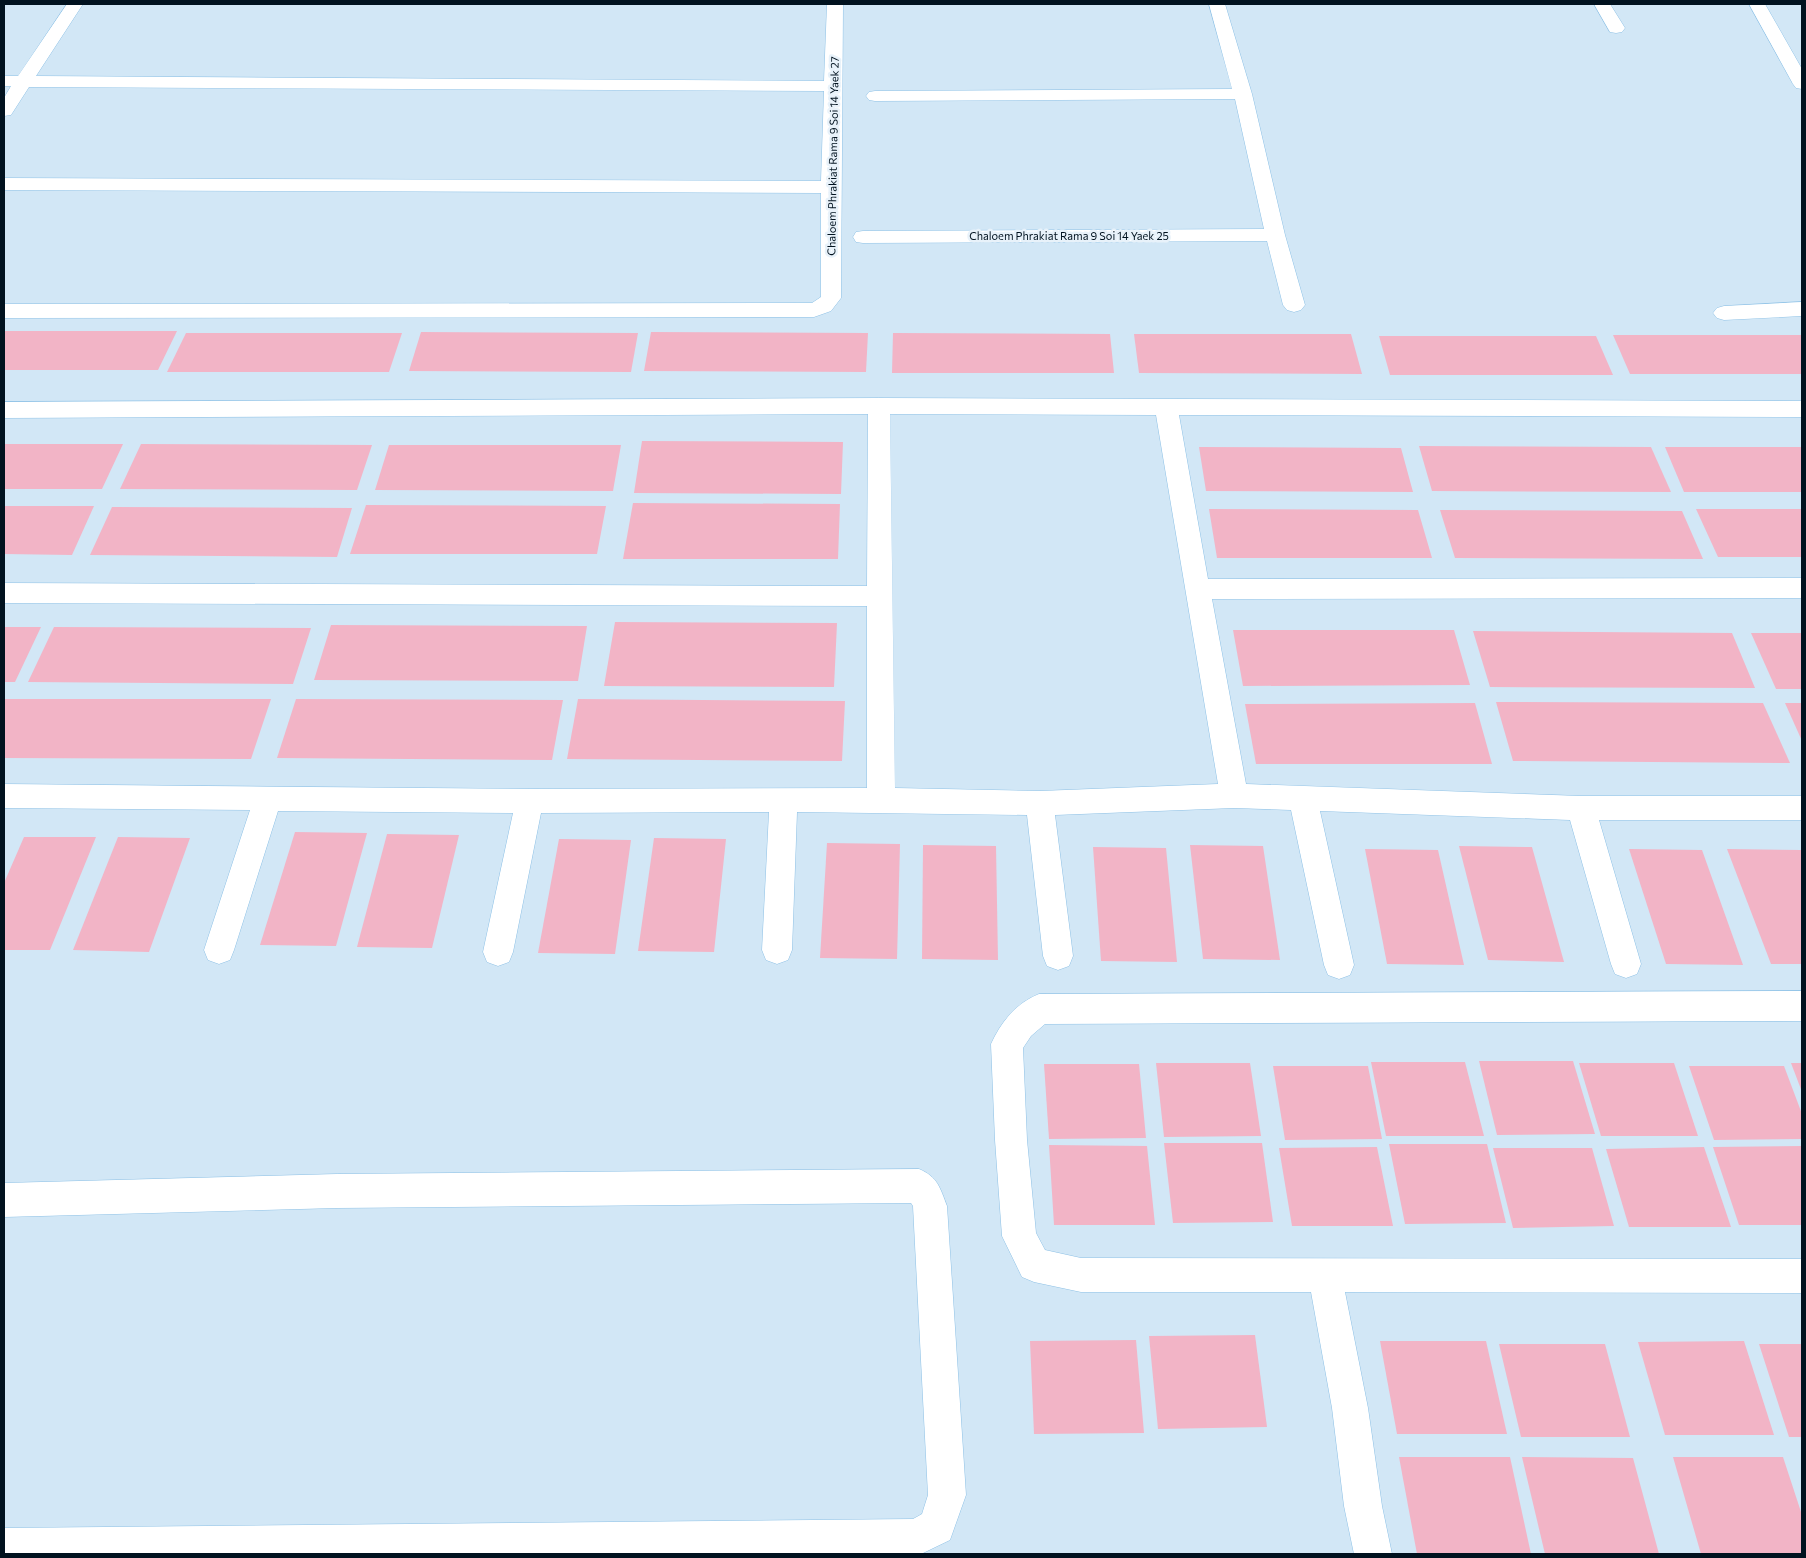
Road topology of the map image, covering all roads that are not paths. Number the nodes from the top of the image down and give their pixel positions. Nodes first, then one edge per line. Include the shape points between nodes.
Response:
1 (76, 4) edge
2 (835, 4) edge
3 (1217, 4) edge
4 (1602, 4) edge
5 (1757, 4) edge
6 (1616, 28) dead end
7 (4, 81) edge
8 (23, 81) junction
9 (1802, 84) edge
10 (835, 86) junction
11 (1243, 94) junction
12 (875, 96) dead end
13 (4, 111) edge
14 (4, 184) edge
15 (831, 186) junction
16 (1275, 235) junction
17 (863, 237) dead end
18 (1294, 305) dead end
19 (1802, 309) edge
20 (4, 311) edge
21 (1724, 313) dead end
22 (880, 406) junction
23 (1166, 407) junction
24 (1802, 408) edge
25 (4, 410) edge
26 (1802, 588) edge
27 (1197, 589) junction
28 (4, 593) edge
29 (880, 596) junction
30 (1234, 796) junction
31 (5, 798) edge
32 (268, 798) junction
33 (1303, 799) junction
34 (881, 800) junction
35 (530, 801) junction
36 (783, 801) junction
37 (1040, 803) junction
38 (1580, 808) junction
39 (1802, 808) edge
40 (219, 950) dead end
41 (776, 950) dead end
42 (498, 952) dead end
43 (1058, 956) dead end
44 (1626, 964) dead end
45 (1339, 965) dead end
46 (1802, 1006) edge
47 (4, 1200) edge
48 (1325, 1276) junction
49 (1802, 1276) edge
50 (4, 1547) edge
51 (1373, 1554) edge

1 - 8 street
2 - 10 street, Chaloem Phrakiat Rama 9 Soi 14 Yaek 27
3 - 11 street
4 - 6 street
5 - 9 street
7 - 8 street
8 - 10 street
8 - 13 street
10 - 15 street, Chaloem Phrakiat Rama 9 Soi 14 Yaek 27
11 - 12 street
11 - 16 street
14 - 15 street
15 - 20 street, Chaloem Phrakiat Rama 9 Soi 14 Yaek 27 via 831,298 814,310
16 - 17 street, Chaloem Phrakiat Rama 9 Soi 14 Yaek 25
16 - 18 street
19 - 21 street
22 - 23 street
22 - 25 street
22 - 29 street
23 - 24 street
23 - 27 street
26 - 27 street
27 - 30 street
28 - 29 street
29 - 34 street
30 - 33 street
30 - 37 street
31 - 32 street
32 - 35 street
32 - 40 street
33 - 38 street
33 - 45 street
34 - 36 street
34 - 37 street
35 - 36 street
35 - 42 street
36 - 41 street
37 - 43 street
38 - 39 street
38 - 44 street
46 - 48 street via 1039,1009 1020,1025 1007,1044 1011,1140 1019,1236 1034,1265 1081,1275
47 - 50 street via 337,1191 919,1186 930,1206 947,1494 937,1527 915,1538
48 - 49 street
48 - 51 street

